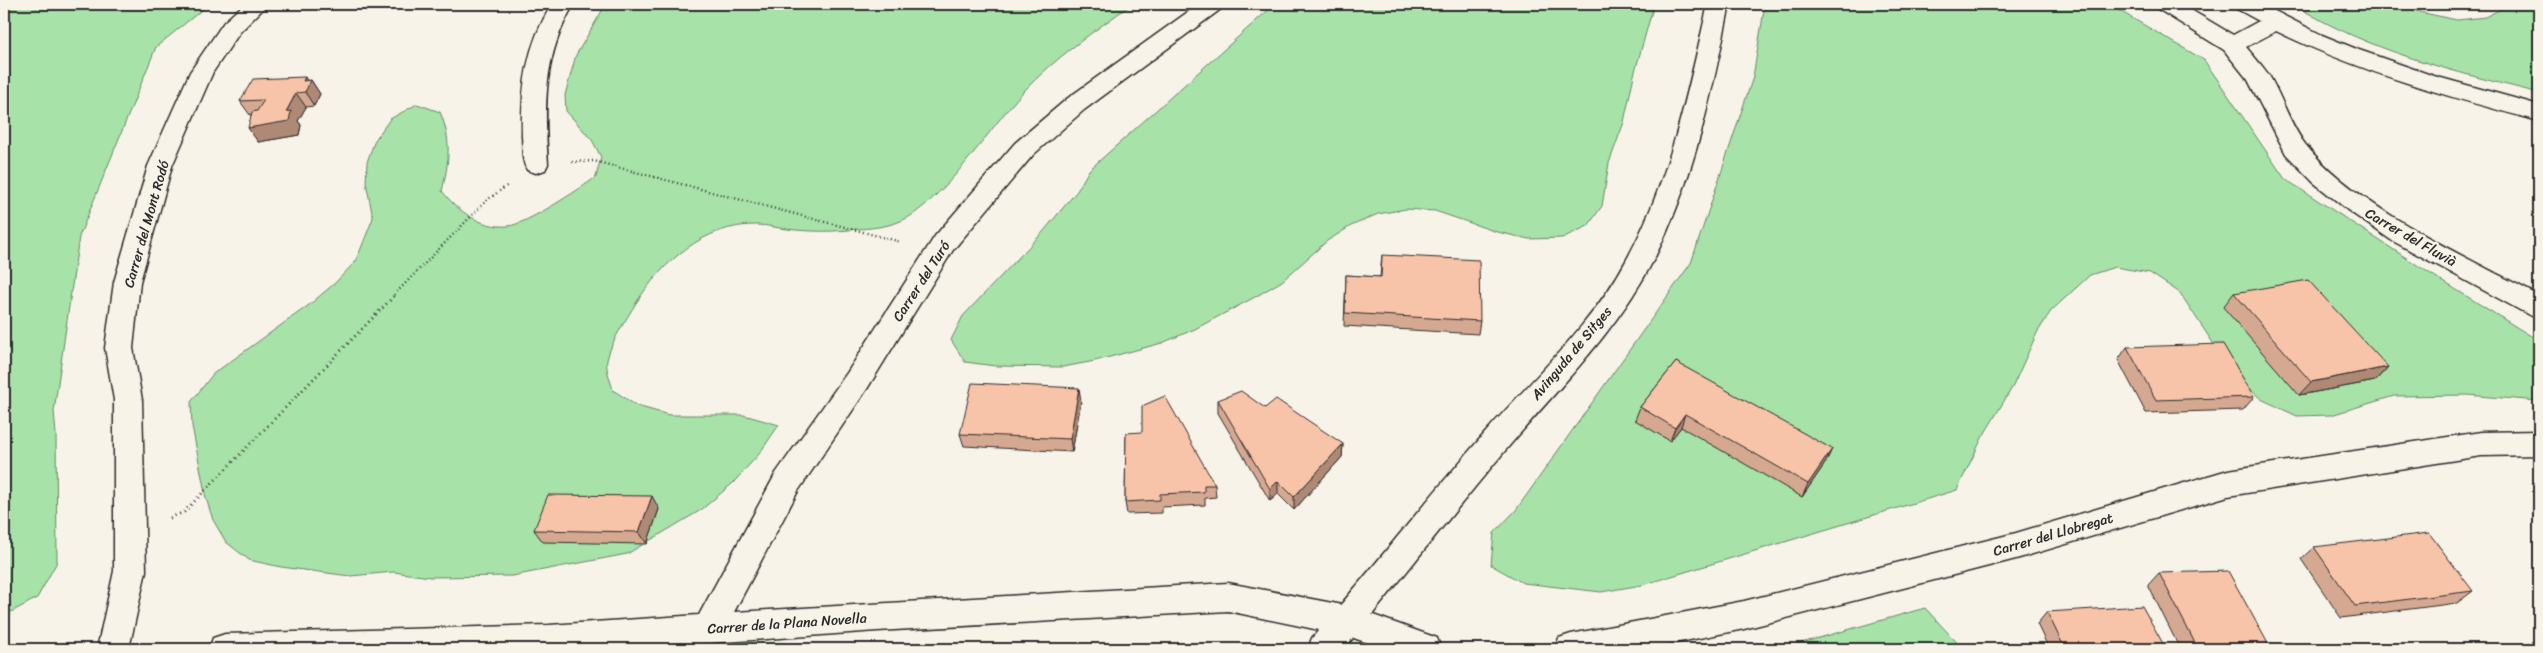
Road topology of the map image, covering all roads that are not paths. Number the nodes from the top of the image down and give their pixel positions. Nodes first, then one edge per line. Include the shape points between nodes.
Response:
1 (257, 4) edge
2 (563, 4) edge
3 (1213, 4) edge
4 (1719, 4) edge
5 (2166, 4) edge
6 (2245, 4) edge
7 (2275, 22) junction
8 (2232, 45) junction
9 (2539, 113) edge
10 (536, 164) dead end
11 (2539, 308) edge
12 (2539, 443) edge
13 (1348, 620) junction
14 (708, 628) junction
15 (113, 649) edge
16 (224, 649) edge
17 (1324, 649) edge
18 (1425, 649) edge
19 (1571, 649) edge

1 - 15 street, Carrer del Mont Rodó via 232,27 202,72 160,166 127,282 119,348 128,400 130,571
2 - 10 street via 554,16 538,58 532,108
3 - 14 street, Carrer del Turó via 1076,104 1024,149 939,252 787,482
4 - 13 street, Avinguda de Sitges via 1695,115 1664,207 1639,263 1601,320 1492,445
5 - 8 street, Carrer del Fluvià
6 - 7 street
7 - 8 street
7 - 9 street via 2317,42 2423,80
8 - 11 street, Carrer del Fluvià via 2258,77 2295,148 2322,176 2400,233
12 - 19 street, Carrer del Llobregat via 2481,444 2228,483 2016,546 1744,615
13 - 14 street, Carrer de la Plana Novella via 1228,597
13 - 17 street, Avinguda de Sitges
13 - 18 street
14 - 16 street, Carrer de la Plana Novella via 549,640

